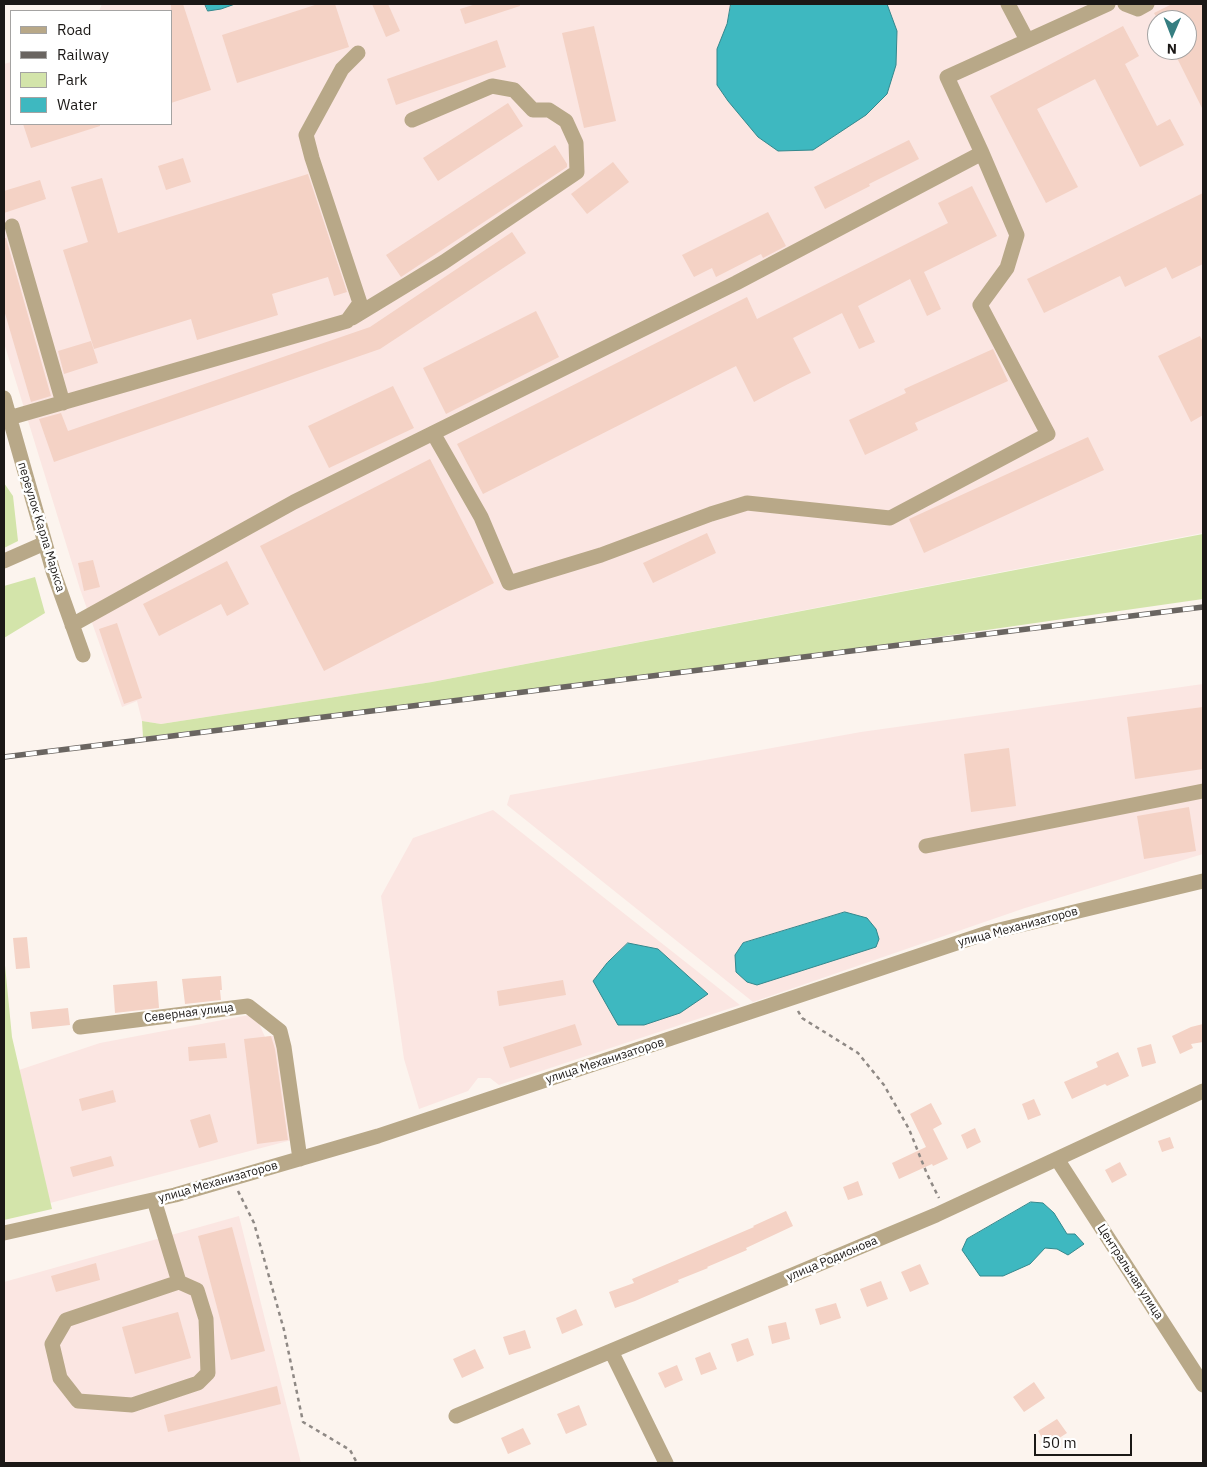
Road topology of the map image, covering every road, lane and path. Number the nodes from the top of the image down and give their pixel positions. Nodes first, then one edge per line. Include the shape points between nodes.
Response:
1 (1008, 4) edge
2 (1108, 4) edge
3 (1125, 4) edge
4 (1147, 4) edge
5 (1027, 40) junction
6 (358, 53) dead end
7 (412, 120) dead end
8 (982, 153) junction
9 (12, 226) dead end
10 (347, 321) junction
11 (4, 398) edge
12 (63, 403) junction
13 (8, 426) edge
14 (433, 433) junction
15 (45, 543) junction
16 (4, 561) edge
17 (72, 626) junction
18 (83, 655) dead end
19 (1203, 791) edge
20 (926, 846) dead end
21 (1203, 881) edge
22 (791, 998) junction
23 (80, 1027) dead end
24 (1203, 1091) edge
25 (300, 1158) junction
26 (1057, 1159) junction
27 (232, 1178) junction
28 (154, 1200) junction
29 (945, 1211) junction
30 (4, 1233) edge
31 (179, 1282) junction
32 (611, 1351) junction
33 (1203, 1384) edge
34 (456, 1416) dead end
35 (357, 1463) edge
36 (666, 1463) edge

1 - 5 street
2 - 5 street
3 - 4 street via 1138,9
5 - 8 street via 947,77
6 - 10 street via 342,69 306,135 360,303
7 - 10 street via 492,86 514,90 533,110 549,110 566,121 576,143 577,172 444,262
8 - 14 street via 736,283
8 - 14 street via 1017,235 1007,268 980,304 1048,434 890,518 747,503 601,555 509,583 481,517
9 - 12 street
10 - 12 street
11 - 13 street, переулок Карла Маркса
12 - 13 street
13 - 15 street, переулок Карла Маркса
14 - 17 street via 294,502
15 - 16 street
15 - 17 street, переулок Карла Маркса
17 - 18 street, переулок Карла Маркса
19 - 20 street
21 - 22 street, улица Механизаторов via 986,933
22 - 25 street, улица Механизаторов via 378,1136
22 - 29 path via 802,1018 858,1053 884,1084 909,1130
23 - 25 street, Северная улица via 248,1006 280,1031
24 - 26 street, улица Родионова
25 - 27 street, улица Механизаторов
26 - 29 street, улица Родионова
26 - 33 street, Центральная улица
27 - 28 street, улица Механизаторов
27 - 35 path via 254,1223 284,1330 303,1422 350,1450
28 - 30 street, улица Механизаторов
28 - 31 street
29 - 32 street, улица Родионова
31 - 31 street via 66,1320 52,1344 60,1378 78,1401 132,1405 198,1382 208,1373 206,1319 197,1290
32 - 34 street, улица Родионова
32 - 36 street

